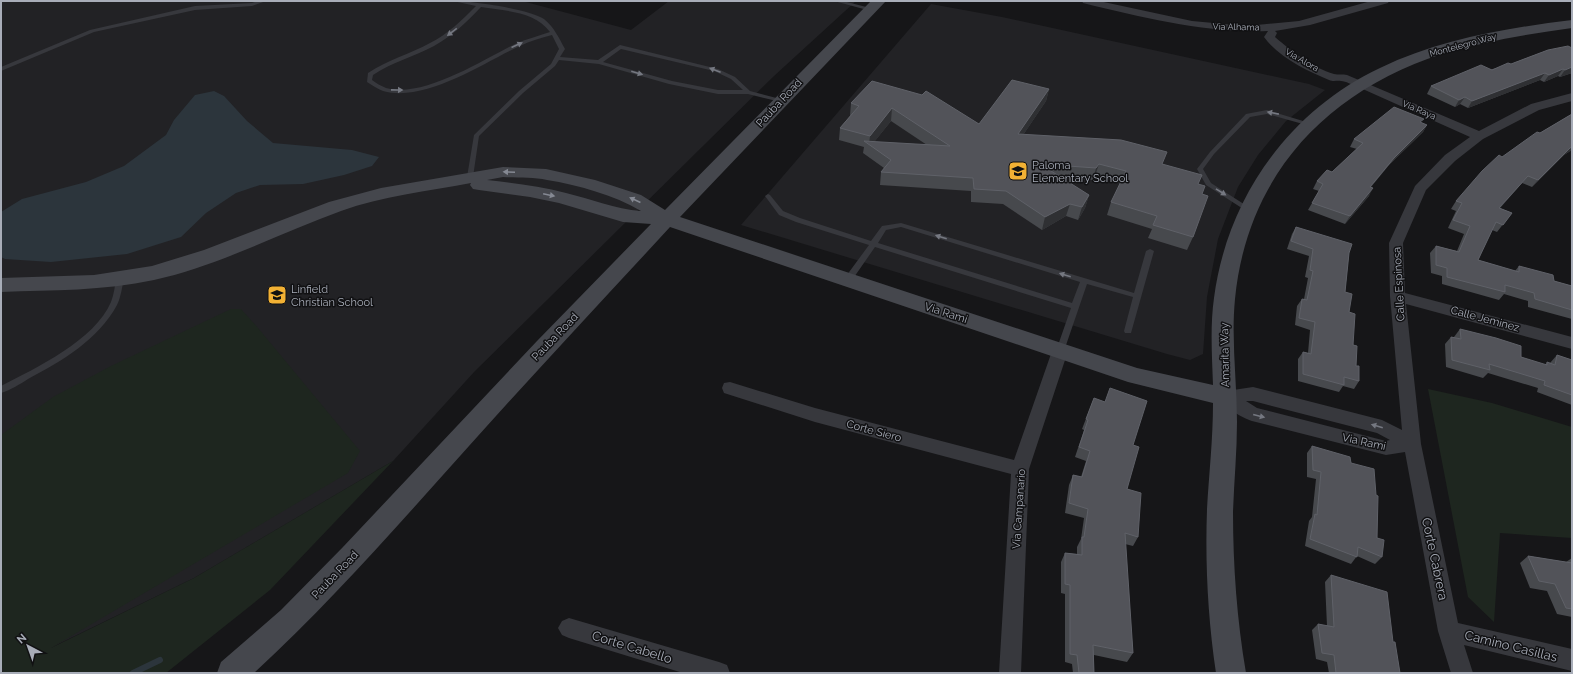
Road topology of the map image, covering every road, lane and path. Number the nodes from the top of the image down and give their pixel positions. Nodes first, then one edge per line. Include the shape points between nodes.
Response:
1 (263, 1) edge
2 (456, 1) edge
3 (837, 1) edge
4 (1087, 1) edge
5 (1384, 1) edge
6 (480, 5) junction
7 (875, 5) edge
8 (1572, 24) edge
9 (1269, 30) junction
10 (554, 33) junction
11 (557, 58) junction
12 (599, 62) junction
13 (1, 69) edge
14 (1360, 84) junction
15 (748, 92) junction
16 (1572, 97) edge
17 (781, 100) junction
18 (1310, 124) junction
19 (1479, 136) junction
20 (470, 177) junction
21 (441, 182) junction
22 (768, 196) dead end
23 (1248, 210) junction
24 (668, 220) junction
25 (873, 243) junction
26 (1150, 251) dead end
27 (120, 278) junction
28 (847, 281) junction
29 (1084, 281) junction
30 (1, 285) edge
31 (1137, 296) junction
32 (1398, 296) junction
33 (1075, 307) junction
34 (1128, 331) dead end
35 (1572, 343) edge
36 (1060, 351) junction
37 (730, 388) dead end
38 (1, 390) edge
39 (1226, 397) junction
40 (1412, 444) junction
41 (1020, 469) junction
42 (569, 628) dead end
43 (1450, 631) junction
44 (1572, 660) edge
45 (232, 673) edge
46 (719, 673) edge
47 (1010, 673) edge
48 (1231, 673) edge
49 (1462, 673) edge

1 - 13 lane via 195,8 92,31
2 - 6 lane
3 - 7 lane
4 - 9 street, Via Alhama via 1204,26
5 - 9 street, Via Alhama
6 - 10 lane via 542,19
6 -> 10 lane via 443,39 384,64 370,74 369,81 382,89 395,91 429,87 517,45
7 - 17 street, Pauba Road
8 - 14 street, Montelegro Way via 1459,44 1418,58
9 - 14 street, Via Alora via 1269,38 1305,64 1334,78 1343,78
10 - 11 lane via 562,49
11 - 12 lane
11 - 20 lane via 553,65 476,136
12 -> 15 lane via 671,83 718,92
15 -> 12 lane via 732,78 716,70 620,47
14 - 18 street, Amarita Way
14 - 19 street, Via Raya
15 - 17 lane
16 - 19 street, Calle Espinosa via 1535,107
17 - 24 street, Pauba Road
18 - 23 street, Amarita Way via 1282,153 1259,187
18 -> 23 lane via 1267,112 1248,114 1200,168 1208,184
19 - 32 street, Calle Espinosa via 1450,158 1420,189 1396,243
20 - 21 street
24 -> 20 street via 634,200 588,184 546,174 503,172
21 -> 24 street via 530,190 623,216
21 - 27 street via 336,206 211,255 154,273
22 - 25 lane via 781,213
23 - 39 street, Amarita Way via 1234,250 1227,283 1224,321
24 - 28 street, Via Rami
24 - 45 street, Pauba Road via 545,347 353,556 291,620
25 - 28 lane
29 -> 25 lane via 902,225 884,228
25 - 33 lane
26 - 31 lane
27 - 30 street via 94,282
27 - 38 lane via 114,304 103,322 65,354
28 - 36 street, Via Rami
29 - 31 lane
29 - 33 lane
31 - 34 lane
32 - 35 street, Calle Jeminez
32 - 40 street, Calle Espinosa
33 - 36 lane
36 - 39 street, Via Rami via 1136,376
36 - 41 street, Via Campanario
37 - 41 street, Corte Siero via 815,415
39 - 40 street, Via Rami via 1252,414 1386,448
39 - 48 street, Amarita Way via 1220,522 1222,591
40 - 43 street, Corte Cabrera
41 - 47 street, Via Campanario
42 - 46 street, Corte Cabello
43 - 44 street, Camino Casillas
43 - 49 street, Corte Cabrera

